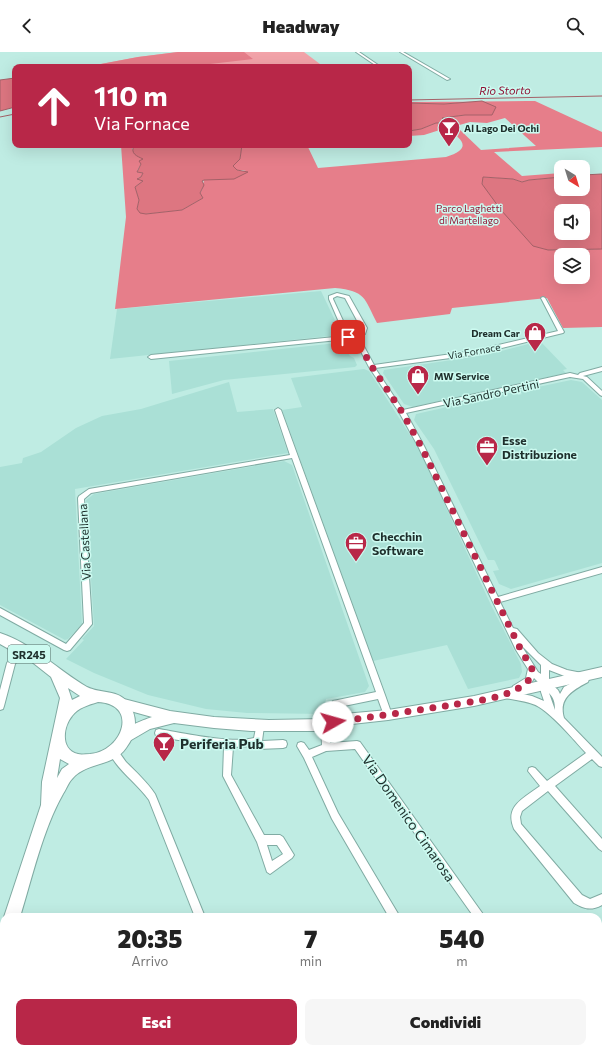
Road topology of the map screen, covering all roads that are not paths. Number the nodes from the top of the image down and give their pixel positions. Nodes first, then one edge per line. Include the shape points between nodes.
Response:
1 (357, 52) edge
2 (400, 52) edge
3 (375, 64) edge
4 (448, 78) dead end
5 (543, 298) dead end
6 (351, 337) junction
7 (151, 357) dead end
8 (372, 367) junction
9 (602, 369) edge
10 (580, 376) junction
11 (602, 394) edge
12 (278, 410) dead end
13 (402, 412) junction
14 (294, 456) junction
15 (602, 570) edge
16 (497, 600) junction
17 (0, 611) edge
18 (509, 625) junction
19 (0, 638) edge
20 (21, 649) junction
21 (545, 666) junction
22 (532, 669) junction
23 (598, 673) edge
24 (55, 674) junction
25 (546, 684) junction
26 (505, 694) junction
27 (381, 695) junction
28 (98, 696) junction
29 (559, 702) junction
30 (120, 703) junction
31 (0, 706) edge
32 (551, 711) junction
33 (388, 715) junction
34 (61, 718) junction
35 (176, 718) junction
36 (562, 720) junction
37 (329, 723) junction
38 (260, 726) junction
39 (159, 733) dead end
40 (126, 737) junction
41 (57, 740) junction
42 (229, 743) junction
43 (255, 743) junction
44 (283, 744) dead end
45 (301, 746) dead end
46 (326, 748) junction
47 (113, 752) junction
48 (593, 753) junction
49 (307, 755) junction
50 (91, 761) junction
51 (602, 763) edge
52 (532, 771) dead end
53 (548, 786) junction
54 (47, 808) junction
55 (261, 840) dead end
56 (602, 846) edge
57 (602, 899) edge
58 (13, 913) edge
59 (198, 913) edge
60 (393, 913) edge
61 (477, 913) edge

1 - 3 street
2 - 4 street
5 - 8 street, Via Fornace via 561,332 473,353
6 - 6 street via 363,332 364,328 347,297 337,294 331,299
6 - 7 street
6 - 8 street via 356,339
8 - 13 street
9 - 10 street, Via Sandro Pertini
10 - 11 street
10 - 13 street, Via Sandro Pertini via 570,375
12 - 14 street
13 - 16 street
14 - 17 street, Via Castellana via 89,491 81,498 88,624 66,648
14 - 27 street
15 - 16 street
16 - 18 street
18 - 21 street
18 - 22 street
19 - 20 main road, SR245
20 - 24 main road, SR245
20 - 31 street via 11,663
21 - 23 street via 564,674
21 - 25 street
22 - 25 street
22 - 26 street via 526,683
23 - 25 street
23 - 29 street via 579,681 567,690
24 - 28 main road, SR245 via 85,692
24 - 34 main road, SR245 via 66,698
25 - 26 street
25 - 29 street via 553,690
25 - 32 street via 545,692
26 - 32 street via 532,700
26 - 33 street
27 - 33 street
27 - 37 street via 336,704
28 - 30 main road via 109,697
28 - 34 main road via 76,704
29 - 36 street
30 - 35 street
30 - 40 main road via 129,718
32 - 36 street
33 - 37 street
34 - 41 main road
35 - 38 street
35 - 40 street via 140,726
36 - 48 street
37 - 38 street
37 - 46 street
38 - 43 street via 258,741
39 - 42 street
40 - 47 main road
41 - 50 main road via 60,748 72,759
41 - 54 main road
42 - 43 street
42 - 55 street via 227,776
43 - 44 street
45 - 49 street
46 - 49 street, Via Domenico Cimarosa
46 - 61 street, Via Domenico Cimarosa via 357,745
47 - 50 main road
47 - 59 street via 125,768 147,788 152,797
48 - 51 street
48 - 53 street
49 - 60 street via 335,816
50 - 54 main road via 67,774
52 - 53 street
53 - 56 street
53 - 57 street via 518,808 515,817 518,826 578,899 586,905 595,905
54 - 58 main road

